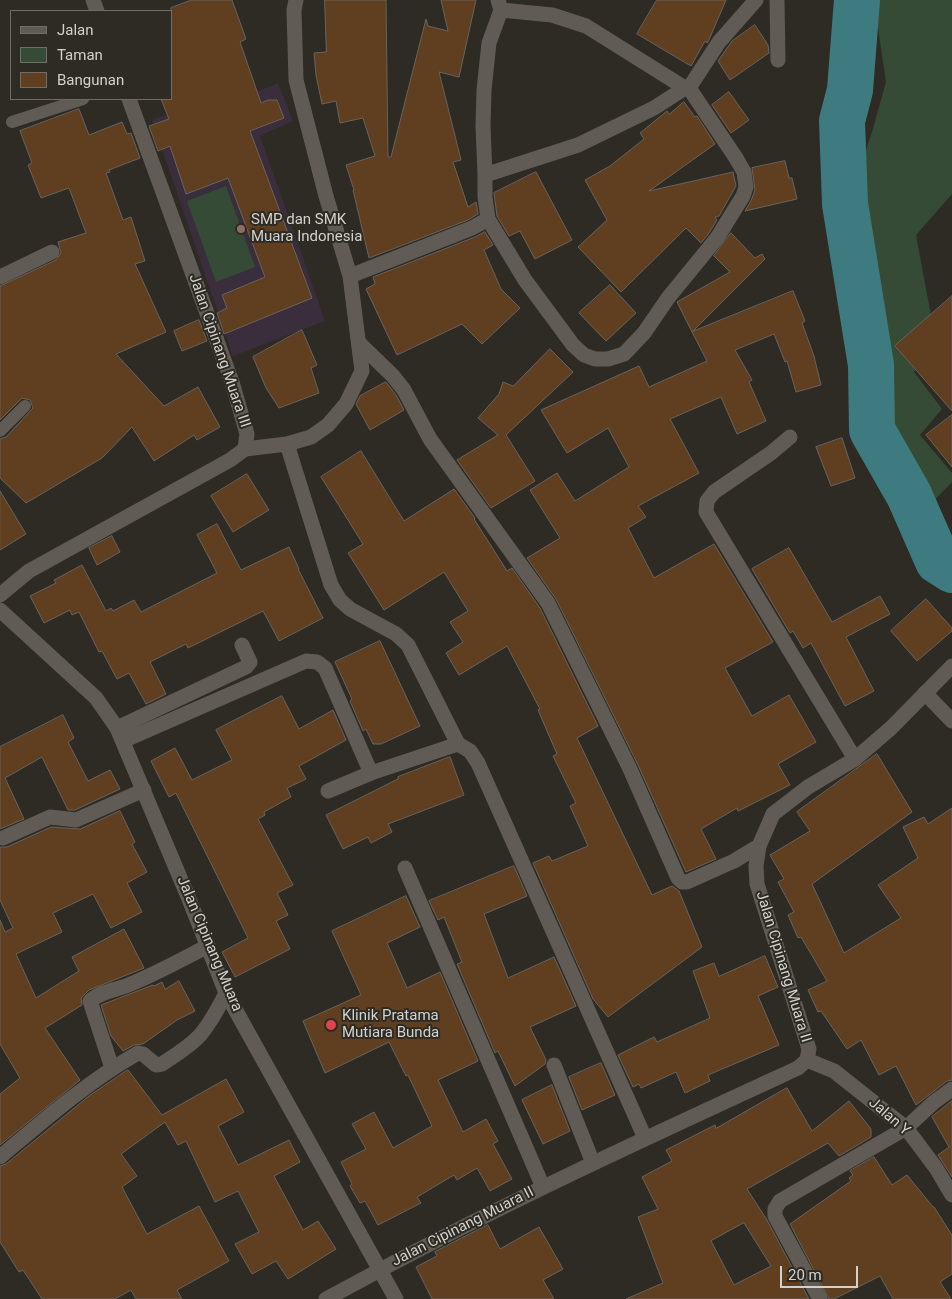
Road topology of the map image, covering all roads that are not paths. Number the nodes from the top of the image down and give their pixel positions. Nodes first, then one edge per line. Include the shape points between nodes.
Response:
1 (296, 0) edge
2 (756, 0) edge
3 (777, 0) edge
4 (500, 5) edge
5 (778, 60) dead end
6 (687, 88) junction
7 (79, 100) edge
8 (129, 100) edge
9 (12, 122) dead end
10 (486, 175) junction
11 (488, 219) junction
12 (52, 252) dead end
13 (350, 276) junction
14 (0, 277) edge
15 (360, 344) junction
16 (25, 406) dead end
17 (0, 430) edge
18 (790, 437) dead end
19 (287, 444) junction
20 (245, 450) junction
21 (0, 595) edge
22 (0, 610) edge
23 (242, 645) dead end
24 (952, 666) edge
25 (925, 693) junction
26 (952, 721) edge
27 (120, 734) junction
28 (458, 744) junction
29 (855, 759) junction
30 (371, 774) junction
31 (144, 790) junction
32 (328, 791) dead end
33 (4, 838) dead end
34 (759, 846) junction
35 (405, 868) dead end
36 (208, 946) junction
37 (226, 993) junction
38 (807, 1060) junction
39 (554, 1065) dead end
40 (112, 1068) junction
41 (952, 1089) edge
42 (906, 1128) junction
43 (646, 1138) junction
44 (0, 1157) edge
45 (593, 1163) junction
46 (543, 1187) junction
47 (952, 1195) edge
48 (380, 1270) junction
49 (326, 1299) edge
50 (396, 1299) edge
51 (820, 1299) edge

1 - 13 street via 296,80
2 - 6 street via 719,42
3 - 5 street
4 - 6 street via 552,15 586,26
4 - 10 street via 486,68 483,126
6 - 10 street via 587,141
6 - 11 street via 736,158 744,172 746,187 716,238 644,333 624,354 595,359 584,355 573,345 525,280
7 - 9 lane
8 - 20 street, Jalan Cipinang Muara III via 232,382 247,434
10 - 11 street
11 - 13 street
12 - 14 street
13 - 15 street
15 - 19 street via 362,371 346,404 328,425 311,437
15 - 34 street via 404,390 430,440 548,603 630,769 678,878 687,882
16 - 17 lane
18 - 29 street via 714,492 707,501 706,512
19 - 20 street
19 - 28 street via 331,585 350,609 396,634 408,645
20 - 21 street, Jalan Cipinang Muara III via 28,571
22 - 27 street, Jalan Cipinang Muara via 96,698
23 - 27 street via 250,662 246,667
24 - 25 street, Jalan Cipinang Muara II
25 - 26 street
25 - 29 street, Jalan Cipinang Muara II
27 - 30 street via 306,661 317,662 325,668
27 - 31 street, Jalan Cipinang Muara
28 - 30 street
28 - 43 street via 470,751 478,763
29 - 34 street, Jalan Cipinang Muara II via 808,787 773,814
30 - 32 street
31 - 33 street via 76,820 50,817
31 - 36 street, Jalan Cipinang Muara
34 - 38 street, Jalan Cipinang Muara II via 757,884 809,1049
35 - 46 street
36 - 37 street, Jalan Cipinang Muara
36 - 40 street via 90,1001
37 - 40 street via 200,1035 162,1064 156,1065 138,1053
37 - 48 street, Jalan Cipinang Muara
38 - 42 street, Jalan Y via 834,1071
38 - 43 street, Jalan Cipinang Muara II via 798,1068
39 - 45 street
40 - 44 street
41 - 42 street
42 - 47 street, Jalan Y
42 - 51 street via 780,1201 775,1208 775,1216
43 - 45 street, Jalan Cipinang Muara II
45 - 46 street, Jalan Cipinang Muara II
46 - 48 street, Jalan Cipinang Muara II
48 - 49 street, Jalan Cipinang Muara II
48 - 50 street, Jalan Cipinang Muara

